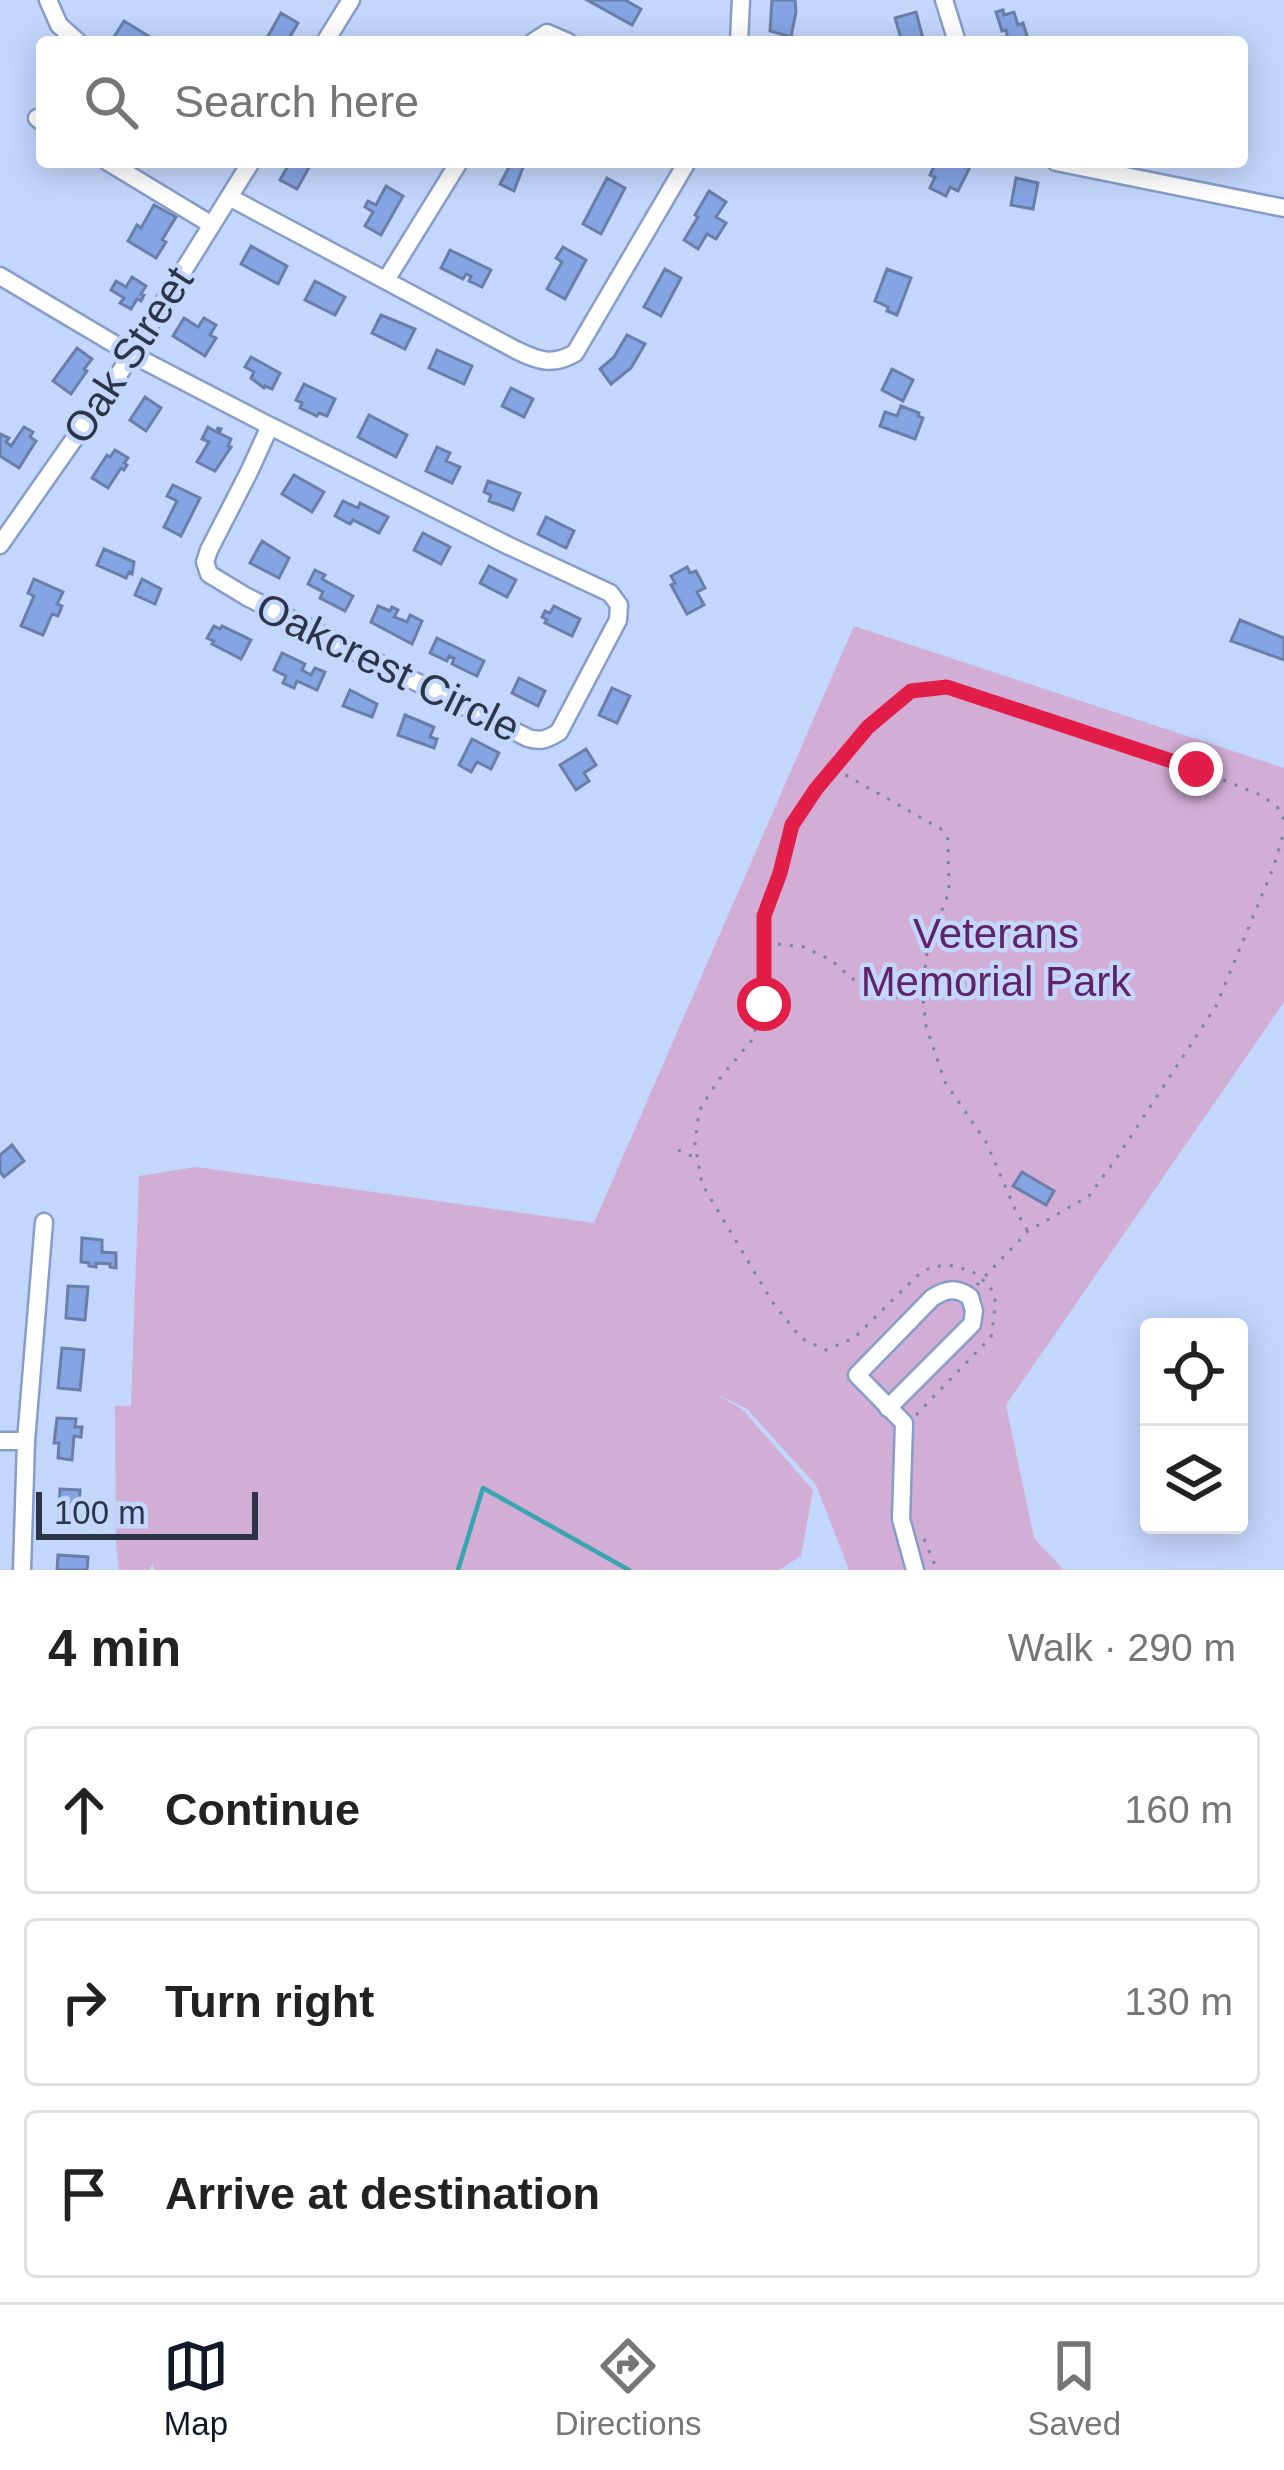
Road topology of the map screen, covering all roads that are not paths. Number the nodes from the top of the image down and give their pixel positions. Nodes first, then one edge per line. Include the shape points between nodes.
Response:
1 (48, 0) edge
2 (351, 0) edge
3 (741, 0) edge
4 (944, 0) edge
5 (71, 36) edge
6 (329, 36) edge
7 (739, 36) edge
8 (955, 36) edge
9 (118, 168) edge
10 (247, 168) edge
11 (455, 168) edge
12 (683, 168) edge
13 (1086, 168) edge
14 (229, 197) junction
15 (1284, 208) edge
16 (212, 225) junction
17 (0, 276) edge
18 (386, 280) junction
19 (131, 354) junction
20 (270, 426) junction
21 (0, 544) edge
22 (44, 1222) dead end
23 (888, 1408) junction
24 (0, 1441) edge
25 (26, 1441) junction
26 (22, 1570) edge
27 (915, 1570) edge

1 - 5 street
2 - 6 street
3 - 7 street
4 - 8 street
9 - 16 street
10 - 14 street, Oak Street
11 - 18 street
12 - 18 street via 575,353 562,361 534,359
13 - 15 street
14 - 16 street, Oak Street
14 - 18 street
16 - 19 street, Oak Street
17 - 19 street, Oakcrest Circle
19 - 20 street, Oakcrest Circle
19 - 21 street, Oak Street
20 - 20 street, Oakcrest Circle via 610,593 618,620 559,733 528,737 209,574 208,550
22 - 25 street
23 - 23 street via 972,1324 970,1297 960,1290 932,1298 856,1375
23 - 27 street via 904,1424 901,1520
24 - 25 street
25 - 26 street

